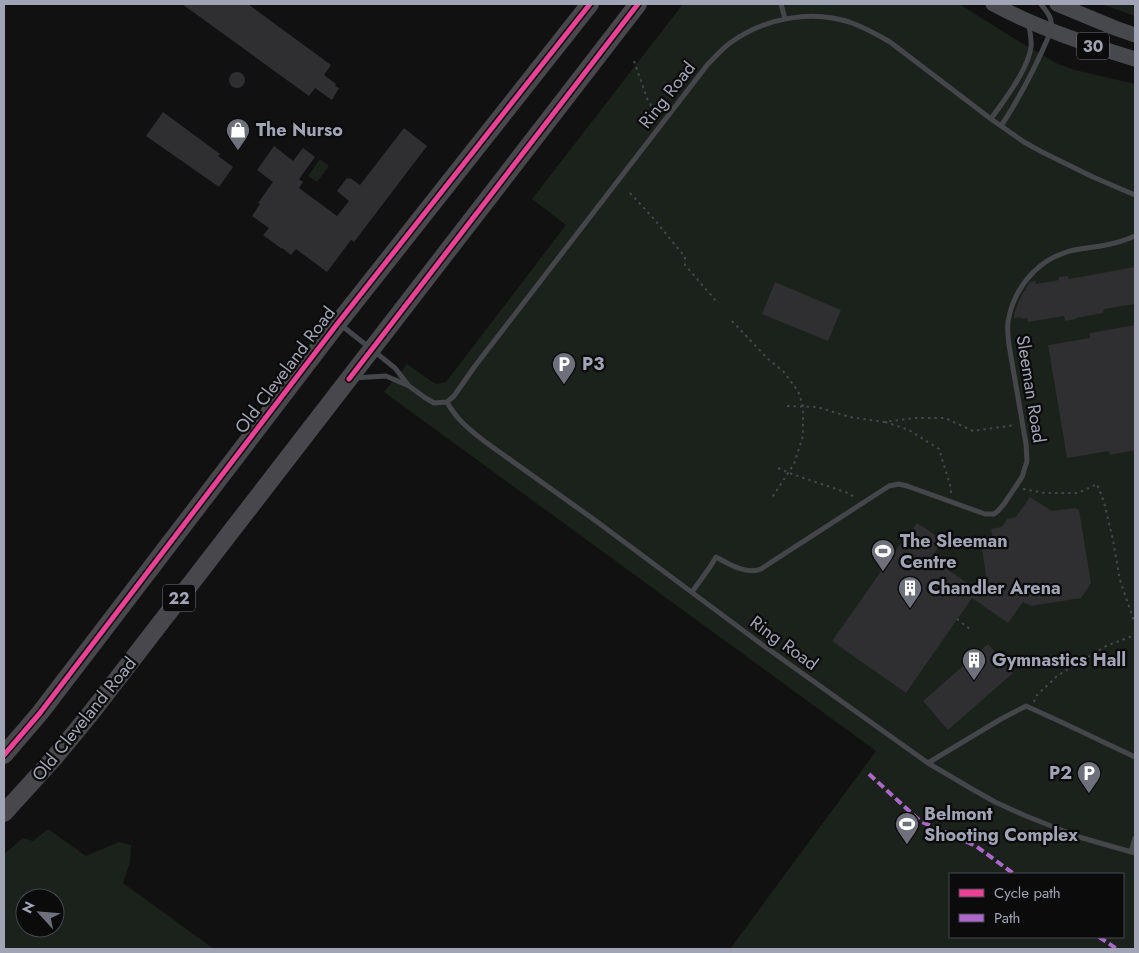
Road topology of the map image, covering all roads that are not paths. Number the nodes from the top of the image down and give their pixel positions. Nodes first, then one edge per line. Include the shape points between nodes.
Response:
1 (590, 4) edge
2 (638, 4) edge
3 (781, 4) edge
4 (993, 4) edge
5 (1041, 4) edge
6 (1056, 4) edge
7 (785, 19) junction
8 (1028, 21) junction
9 (1051, 31) junction
10 (1135, 34) edge
11 (1135, 59) edge
12 (991, 119) junction
13 (1001, 126) junction
14 (1135, 194) edge
15 (1135, 236) edge
16 (338, 323) junction
17 (371, 349) junction
18 (349, 379) junction
19 (409, 386) junction
20 (447, 402) junction
21 (692, 592) junction
22 (4, 755) edge
23 (1135, 757) edge
24 (928, 762) junction
25 (4, 813) edge
26 (1135, 838) edge
27 (1133, 853) edge

1 - 16 highway, Old Cleveland Road / 22
2 - 17 highway, Old Cleveland Road / 22
3 - 7 lane
4 - 8 main road, 30
5 - 9 lane via 1050,15
6 - 10 main road, 30
7 - 12 lane, Ring Road via 815,16 851,22 864,28 890,42
7 - 20 lane, Ring Road via 745,34 708,64
8 - 9 main road, 30
8 - 12 lane via 1031,41 1027,60
9 - 11 main road, 30
9 - 13 lane via 1027,83
12 - 13 lane, Ring Road
13 - 14 lane, Ring Road via 1069,166
15 - 21 lane, Sleeman Road via 1063,253 1041,265 1025,283 1012,308 1008,324 1009,345 1026,460 1017,486 994,514 907,486 889,486 757,571 744,570 716,557
16 - 17 lane
16 - 22 highway, Old Cleveland Road / 22 via 40,713
17 - 18 highway, Old Cleveland Road / 22
17 - 19 lane via 395,368
18 - 19 lane via 386,376
18 - 25 highway, Old Cleveland Road / 22 via 91,713
19 - 20 lane via 434,402
20 - 21 lane, Ring Road via 472,432
21 - 24 lane, Ring Road
23 - 24 lane via 1026,706
24 - 27 lane, Ring Road via 980,794 1026,816 1079,837
26 - 27 lane

